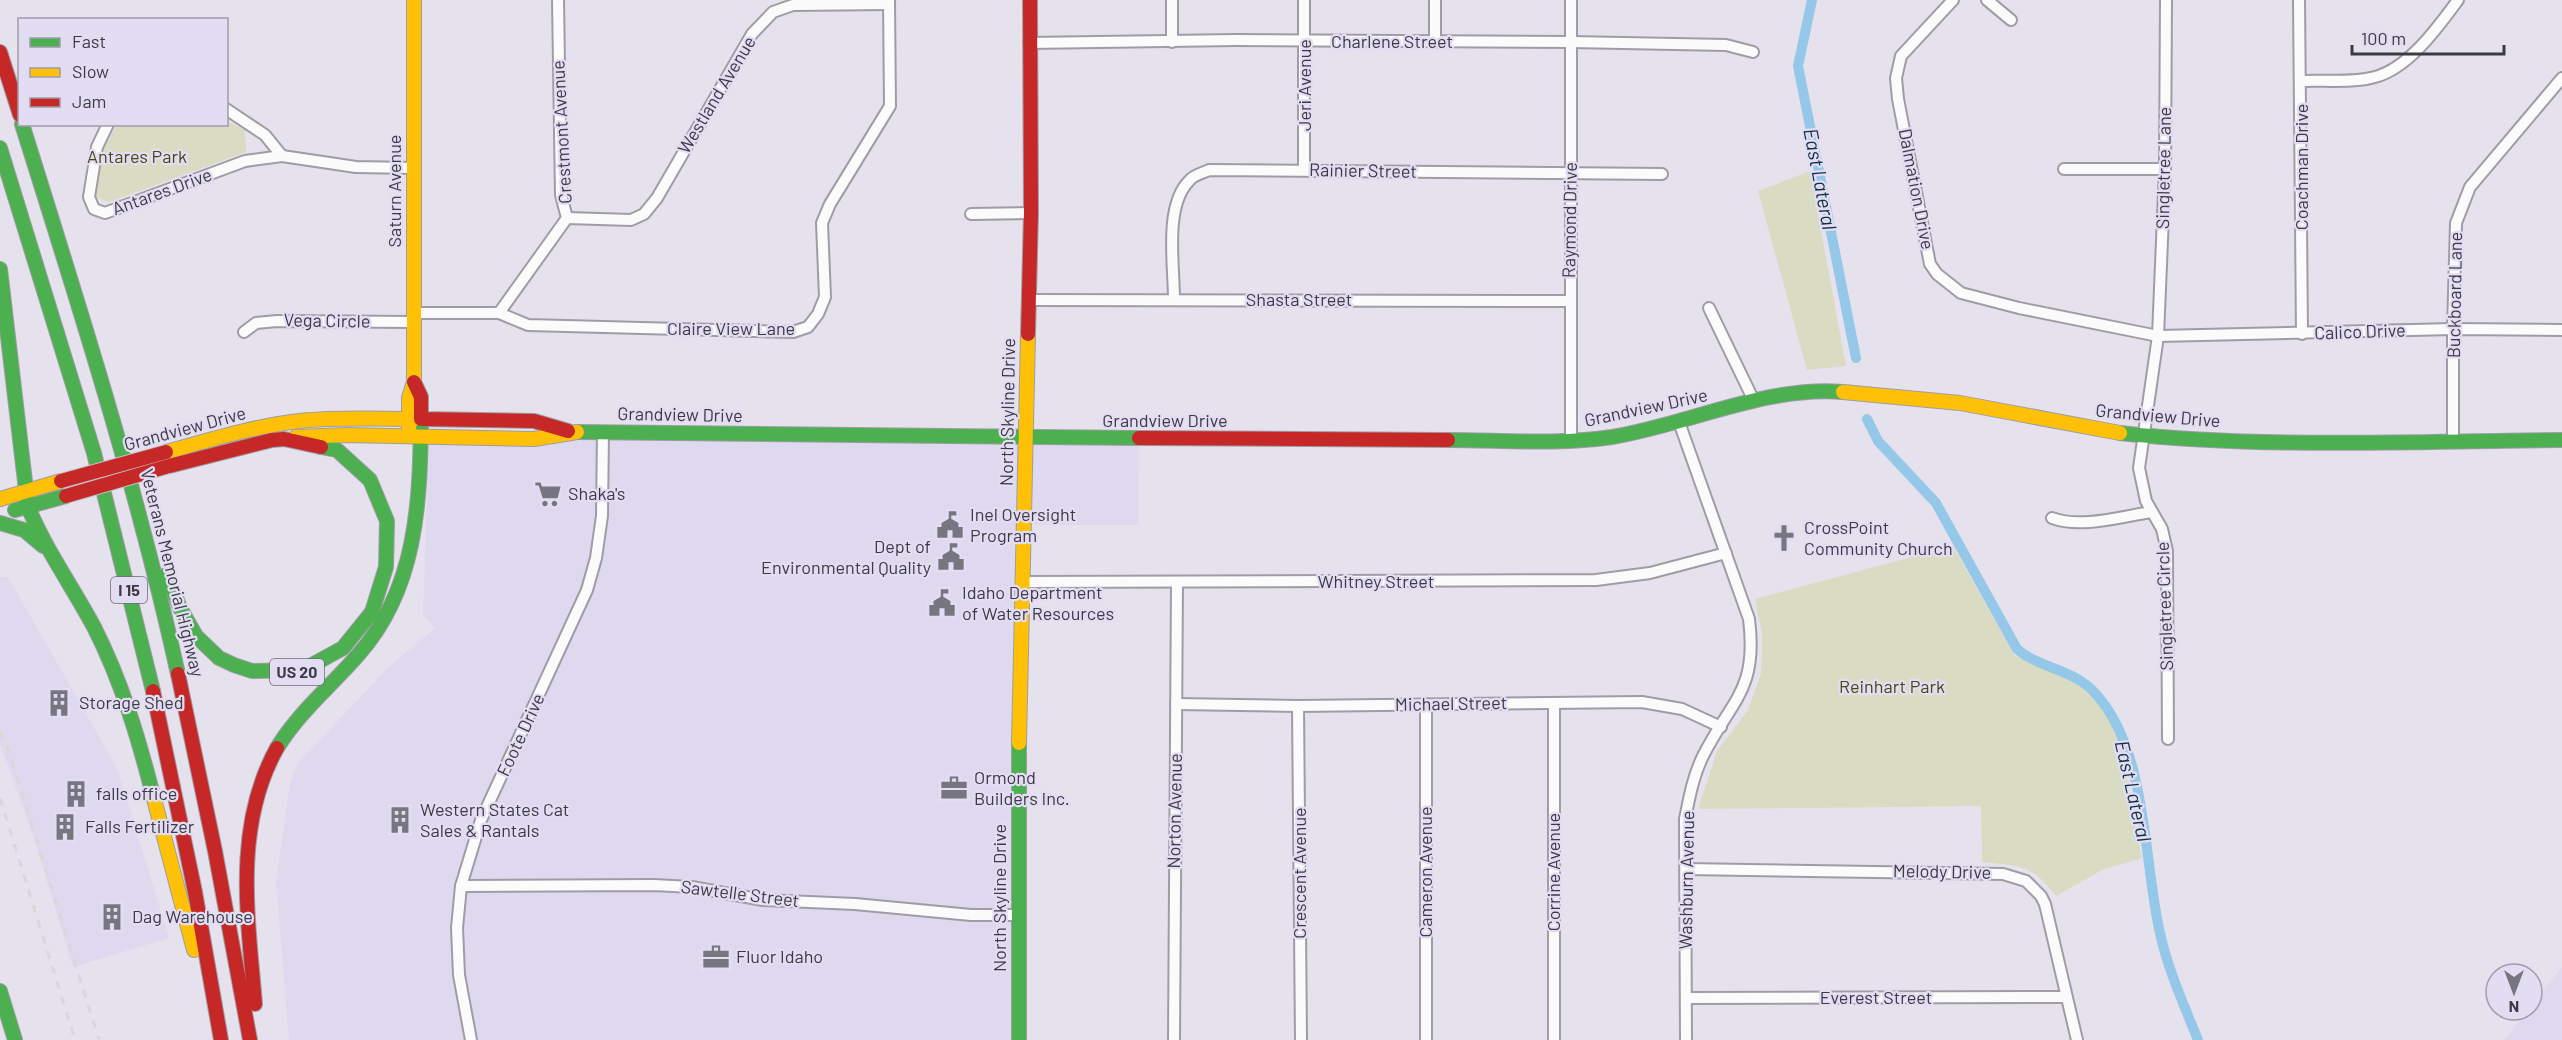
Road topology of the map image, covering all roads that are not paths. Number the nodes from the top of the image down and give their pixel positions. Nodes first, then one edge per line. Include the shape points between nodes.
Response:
1 (414, 0) edge
2 (558, 0) edge
3 (1030, 0) edge
4 (1172, 0) edge
5 (1304, 0) edge
6 (1435, 0) edge
7 (1571, 0) edge
8 (1953, 0) edge
9 (1987, 0) edge
10 (2166, 0) edge
11 (2299, 0) edge
12 (2458, 0) edge
13 (889, 2) edge
14 (2011, 20) dead end
15 (1304, 41) junction
16 (1172, 42) junction
17 (1435, 42) junction
18 (1571, 42) junction
19 (1029, 43) junction
20 (0, 52) edge
21 (1753, 52) dead end
22 (2562, 78) edge
23 (2301, 81) junction
24 (18, 109) edge
25 (228, 110) edge
26 (23, 126) edge
27 (107, 126) edge
28 (0, 148) edge
29 (282, 156) junction
30 (413, 168) junction
31 (2064, 169) dead end
32 (2165, 169) junction
33 (1304, 170) junction
34 (1572, 173) junction
35 (1662, 174) dead end
36 (1031, 213) junction
37 (971, 214) dead end
38 (567, 218) junction
39 (0, 269) edge
40 (1174, 299) junction
41 (1029, 300) junction
42 (1569, 301) junction
43 (1709, 308) dead end
44 (499, 313) junction
45 (414, 318) junction
46 (2452, 329) junction
47 (2562, 330) edge
48 (244, 332) dead end
49 (2302, 334) junction
50 (2158, 336) junction
51 (1754, 401) junction
52 (415, 419) junction
53 (1678, 422) junction
54 (116, 426) junction
55 (572, 432) junction
56 (603, 432) junction
57 (20, 436) junction
58 (415, 436) junction
59 (2143, 436) junction
60 (284, 438) junction
61 (1026, 438) junction
62 (2562, 440) edge
63 (1571, 441) junction
64 (2453, 441) junction
65 (5, 482) edge
66 (25, 492) junction
67 (0, 499) edge
68 (28, 507) junction
69 (2152, 512) junction
70 (0, 514) edge
71 (2052, 518) dead end
72 (0, 523) edge
73 (1726, 553) junction
74 (60, 570) junction
75 (1023, 582) junction
76 (1177, 582) junction
77 (363, 627) junction
78 (1554, 703) junction
79 (1176, 704) junction
80 (1426, 704) junction
81 (1298, 706) junction
82 (1720, 727) junction
83 (2168, 739) dead end
84 (1686, 869) junction
85 (461, 886) junction
86 (1017, 915) junction
87 (0, 991) edge
88 (2066, 997) junction
89 (1686, 998) junction
90 (15, 1040) edge
91 (219, 1040) edge
92 (250, 1040) edge
93 (258, 1040) edge
94 (471, 1040) edge
95 (1019, 1040) edge
96 (1174, 1040) edge
97 (1300, 1040) edge
98 (1426, 1040) edge
99 (1554, 1040) edge
100 (1686, 1040) edge
101 (2077, 1040) edge

1 - 30 main road, Saturn Avenue
2 - 38 street, Crestmont Avenue via 561,195
3 - 19 main road, North Skyline Drive
4 - 16 street
5 - 15 street, Jeri Avenue
6 - 17 street
7 - 18 street, Raymond Drive
8 - 50 street, Dalmation Drive via 1901,56 1896,78 1930,264 1961,293
9 - 14 street
10 - 32 street, Singletree Lane
11 - 23 street, Coachman Drive
12 - 23 street via 2427,40 2390,72 2373,78
13 - 38 street, Westland Avenue via 793,5 773,12 752,34 644,214 631,220
13 - 44 street, Claire View Lane via 890,106 822,223 825,297 808,327 793,332 528,325
15 - 16 street, Charlene Street
15 - 17 street, Charlene Street
15 - 33 street, Jeri Avenue
16 - 19 street, Charlene Street
17 - 18 street, Charlene Street
18 - 21 street, Charlene Street via 1726,45
18 - 34 street, Raymond Drive
19 - 36 main road, North Skyline Drive
20 - 24 main road
22 - 46 street, Buckboard Lane via 2470,187 2456,223
23 - 49 street, Coachman Drive
25 - 29 street via 265,135
26 - 54 main road, Veterans Memorial Highway / I 15
27 - 29 street, Antares Drive via 97,147 89,197 94,209 105,213 245,161
28 - 91 main road, I 15 via 94,452 154,688 202,922
29 - 30 street, Antares Drive via 356,167
30 - 45 main road, Saturn Avenue
31 - 32 street
32 - 50 street, Singletree Lane
33 - 34 street, Rainier Street
33 - 40 street, Rainier Street via 1209,170 1190,179 1178,195 1174,210
34 - 35 street, Rainier Street
34 - 42 street, Raymond Drive
36 - 37 street
36 - 41 main road, North Skyline Drive
38 - 44 street, Crestmont Avenue
39 - 57 main road
40 - 41 street, Shasta Street
40 - 42 street, Shasta Street
41 - 61 main road, North Skyline Drive
42 - 63 street, Raymond Drive
43 - 51 street
44 - 45 street, Claire View Lane
45 - 48 street, Vega Circle via 277,321 256,323
45 - 52 main road, Saturn Avenue via 414,382 421,397
46 - 47 street, Calico Drive
46 - 49 street, Calico Drive
46 - 64 street, Buckboard Lane
49 - 50 street, Calico Drive
50 - 59 street, Singletree Circle
51 - 53 main road, Grandview Drive
51 - 59 main road, Grandview Drive via 1780,394 1823,391 1889,395
52 - 55 main road, Grandview Drive via 534,421
52 - 58 main road, Saturn Avenue
52 - 66 main road, Grandview Drive, bridge via 346,418 252,429
53 - 63 main road, Grandview Drive via 1611,437
53 - 73 street, Washburn Avenue
54 - 77 main road, US 20 via 178,609 201,644 234,667 269,674 302,671 327,661
54 - 92 main road, Veterans Memorial Highway / I 15 via 193,738
55 - 56 main road, Grandview Drive
55 - 58 main road, Grandview Drive via 534,439
56 - 61 main road, Grandview Drive
56 - 85 street, Foote Drive via 602,516 587,590 481,820
57 - 65 main road via 15,464
57 - 66 main road
58 - 60 main road, Grandview Drive
58 - 77 main road via 408,507 397,563 384,596
58 - 93 main road via 418,521 403,582 387,614 360,652 299,715 279,743 250,814 248,910
59 - 64 main road, Grandview Drive
59 - 69 street, Singletree Circle via 2140,476
60 - 68 main road, Grandview Drive / US 20, bridge
60 - 77 main road, US 20 via 338,451 361,467 379,491 386,510 389,550 379,594
61 - 63 main road, Grandview Drive
61 - 75 main road, North Skyline Drive
62 - 64 main road, Grandview Drive
66 - 67 main road, Grandview Drive
66 - 68 main road
68 - 70 main road, US 20
68 - 74 main road
69 - 71 street via 2080,522
69 - 83 street, Singletree Circle via 2162,529 2167,551
72 - 74 main road via 35,537
73 - 76 street, Whitney Street via 1650,573 1596,580
73 - 82 street, Washburn Avenue via 1749,619 1751,655 1740,697
74 - 91 main road via 93,626 120,684 140,744
75 - 76 street, Whitney Street
75 - 86 main road, North Skyline Drive
76 - 79 street, Norton Avenue
78 - 80 street, Michael Street
78 - 82 street, Michael Street via 1659,703
78 - 99 street, Corrine Avenue
79 - 81 street, Michael Street
79 - 96 street, Norton Avenue
80 - 81 street, Michael Street
80 - 98 street, Cameron Avenue
81 - 97 street, Crescent Avenue
82 - 84 street, Washburn Avenue via 1702,757 1690,794 1685,819
84 - 88 street, Melody Drive via 1942,871 2017,877 2042,896
84 - 89 street, Washburn Avenue
85 - 86 street, Sawtelle Street via 654,885 692,887 763,900
85 - 94 street, Foote Drive via 457,928 459,975
86 - 95 main road, North Skyline Drive
87 - 90 main road
88 - 89 street, Everest Street
88 - 101 street, Melody Drive
89 - 100 street, Washburn Avenue

